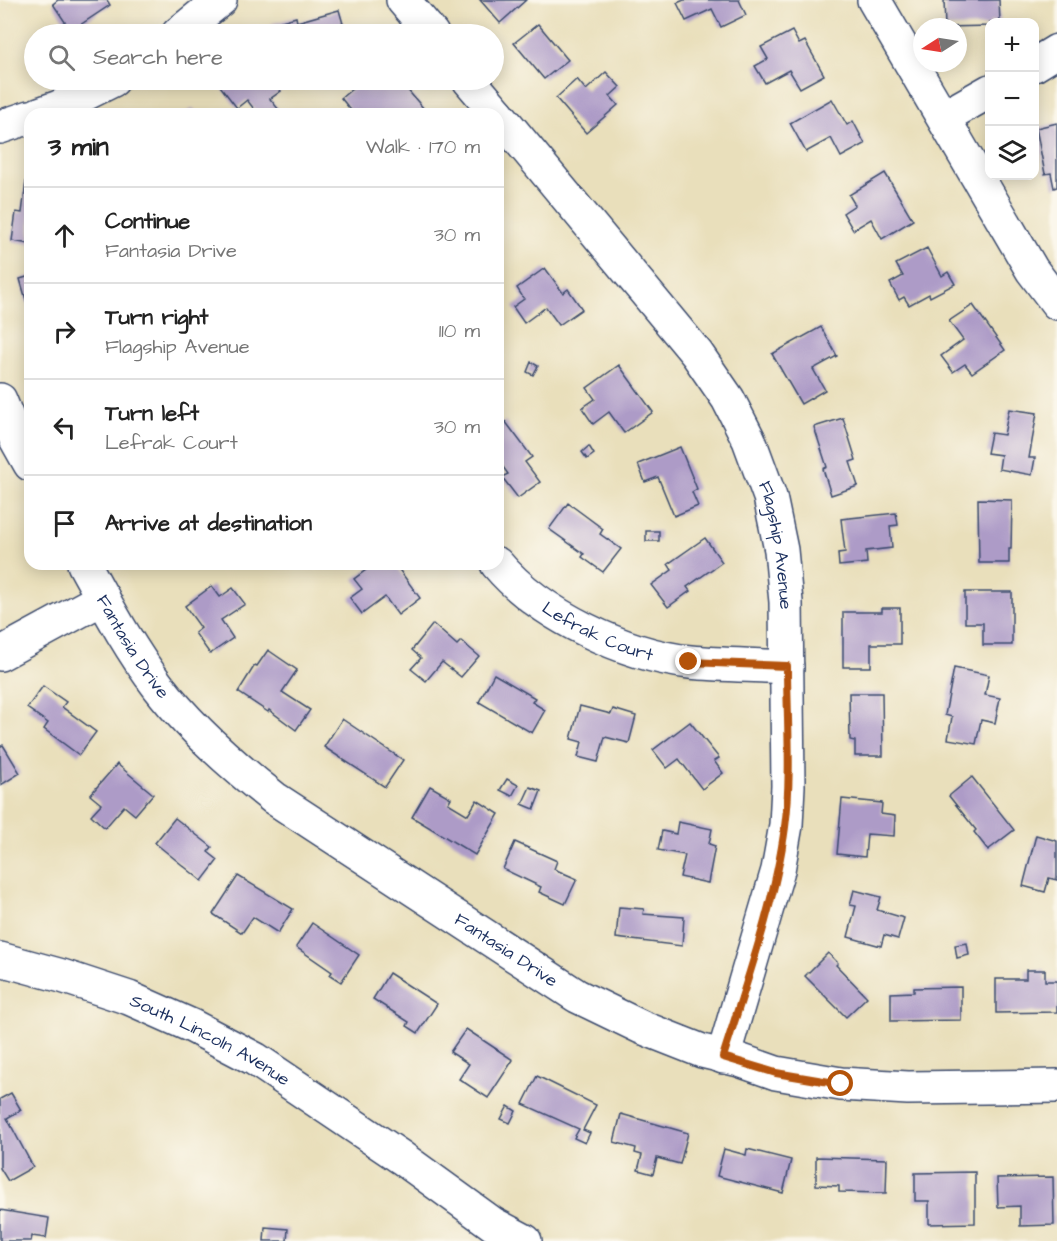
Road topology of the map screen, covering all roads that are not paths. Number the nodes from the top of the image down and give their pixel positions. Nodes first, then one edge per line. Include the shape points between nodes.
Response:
1 (220, 0) edge
2 (403, 0) edge
3 (874, 0) edge
4 (190, 24) edge
5 (423, 24) edge
6 (1057, 51) edge
7 (1039, 62) edge
8 (94, 90) edge
9 (478, 90) edge
10 (985, 94) edge
11 (59, 108) edge
12 (493, 108) edge
13 (944, 117) junction
14 (24, 119) edge
15 (504, 121) edge
16 (0, 127) edge
17 (1057, 303) edge
18 (0, 400) edge
19 (24, 453) edge
20 (87, 570) edge
21 (504, 570) edge
22 (103, 598) junction
23 (0, 654) edge
24 (787, 666) junction
25 (0, 959) edge
26 (723, 1057) junction
27 (1057, 1086) edge
28 (525, 1241) edge

1 - 4 street
2 - 5 street
3 - 13 street
6 - 7 street
8 - 11 street
9 - 12 street, Flagship Avenue
10 - 13 street
13 - 17 street via 1032,270
14 - 16 street
15 - 24 street, Flagship Avenue via 697,354 728,399 749,440 770,497 781,550
18 - 19 street
20 - 22 street, Fantasia Drive
21 - 24 street, Lefrak Court via 564,618 604,639 646,654 689,662
22 - 23 street
22 - 26 street, Fantasia Drive via 159,687 234,766 274,798 577,996 641,1027
24 - 26 street, Flagship Avenue via 786,825 778,870
25 - 28 street, South Lincoln Avenue via 129,999 255,1059 493,1224
26 - 27 street, Fantasia Drive via 776,1073 841,1084 908,1088

